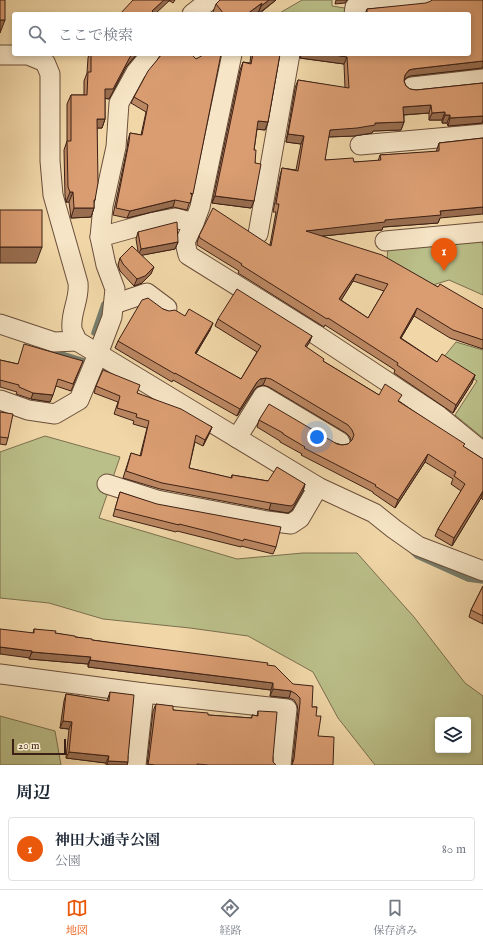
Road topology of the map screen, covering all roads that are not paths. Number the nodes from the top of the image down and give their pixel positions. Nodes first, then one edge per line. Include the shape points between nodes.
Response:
1 (210, 0) edge
2 (422, 0) edge
3 (195, 12) edge
4 (354, 12) edge
5 (0, 55) edge
6 (12, 55) edge
7 (30, 56) edge
8 (149, 56) edge
9 (232, 56) edge
10 (290, 56) edge
11 (483, 79) edge
12 (412, 87) dead end
13 (483, 134) edge
14 (360, 145) dead end
15 (194, 224) junction
16 (483, 232) edge
17 (258, 234) dead end
18 (100, 237) junction
19 (385, 241) dead end
20 (114, 304) junction
21 (167, 308) dead end
22 (0, 324) edge
23 (78, 341) junction
24 (98, 354) junction
25 (0, 400) edge
26 (237, 438) junction
27 (340, 442) dead end
28 (483, 452) edge
29 (106, 484) dead end
30 (318, 487) junction
31 (483, 571) edge
32 (0, 674) edge
33 (144, 693) junction
34 (136, 765) edge
35 (281, 765) edge

1 - 3 street
2 - 4 street via 355,7
5 - 6 street
7 - 23 street via 45,62 50,74 50,161 53,195 78,283 72,330
8 - 18 street via 136,72 119,103 116,147 103,206
9 - 15 street via 200,207
10 - 17 street
11 - 12 street
13 - 14 street
15 - 18 street via 175,218
15 - 28 street via 185,242 188,254 439,416
16 - 19 street
18 - 20 street via 115,289
20 - 21 street via 147,292
20 - 24 street via 112,317
22 - 23 street via 54,342
23 - 24 street
24 - 25 street via 79,400 56,414 28,410
24 - 26 street
26 - 27 street via 263,396
26 - 30 street
29 - 30 street via 157,500 291,524 300,518
30 - 31 street via 374,513 418,546
32 - 33 street
33 - 34 street
33 - 35 street via 287,709

